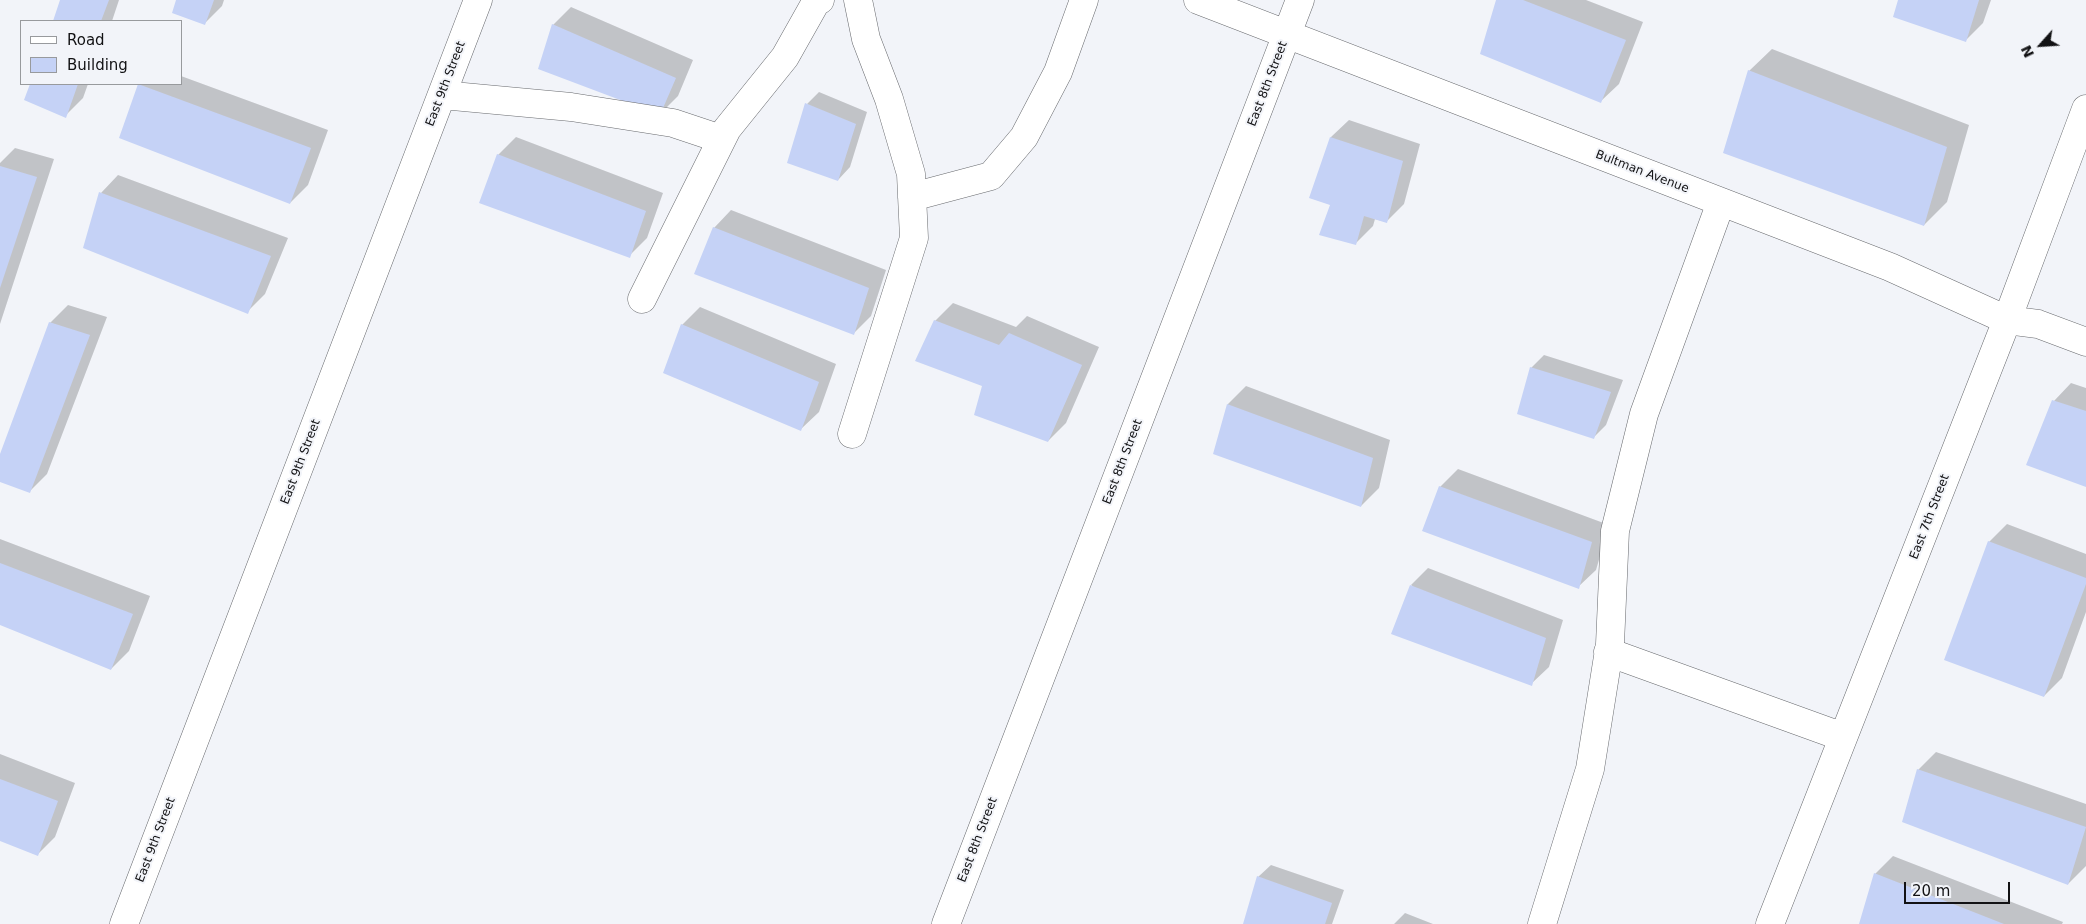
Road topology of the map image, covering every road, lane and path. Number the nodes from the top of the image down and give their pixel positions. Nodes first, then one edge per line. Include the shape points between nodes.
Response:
1 (478, 0) edge
2 (820, 0) edge
3 (858, 0) edge
4 (1084, 0) edge
5 (1198, 0) edge
6 (1300, 0) edge
7 (1287, 35) junction
8 (442, 95) junction
9 (2086, 110) edge
10 (721, 139) junction
11 (912, 197) junction
12 (1721, 202) junction
13 (642, 299) dead end
14 (2007, 320) junction
15 (2086, 342) edge
16 (852, 434) dead end
17 (1608, 652) junction
18 (1843, 737) junction
19 (124, 924) edge
20 (946, 924) edge
21 (1542, 924) edge
22 (1770, 924) edge

1 - 8 street, East 9th Street
2 - 10 street via 785,57
3 - 11 street via 866,39 912,174
4 - 11 street via 1058,72 1024,137 991,176
5 - 7 street, Bultman Avenue
6 - 7 street, East 8th Street
7 - 12 street, Bultman Avenue
7 - 20 street, East 8th Street
8 - 10 street via 571,107 673,123
8 - 19 street, East 9th Street
9 - 14 street, East 7th Street
10 - 13 street
11 - 16 street via 914,238
12 - 14 street, Bultman Avenue via 1890,266
12 - 17 street via 1639,432 1615,531
14 - 15 street, Bultman Avenue via 2038,324
14 - 18 street, East 7th Street
17 - 18 street
17 - 21 street via 1590,769
18 - 22 street, East 7th Street

